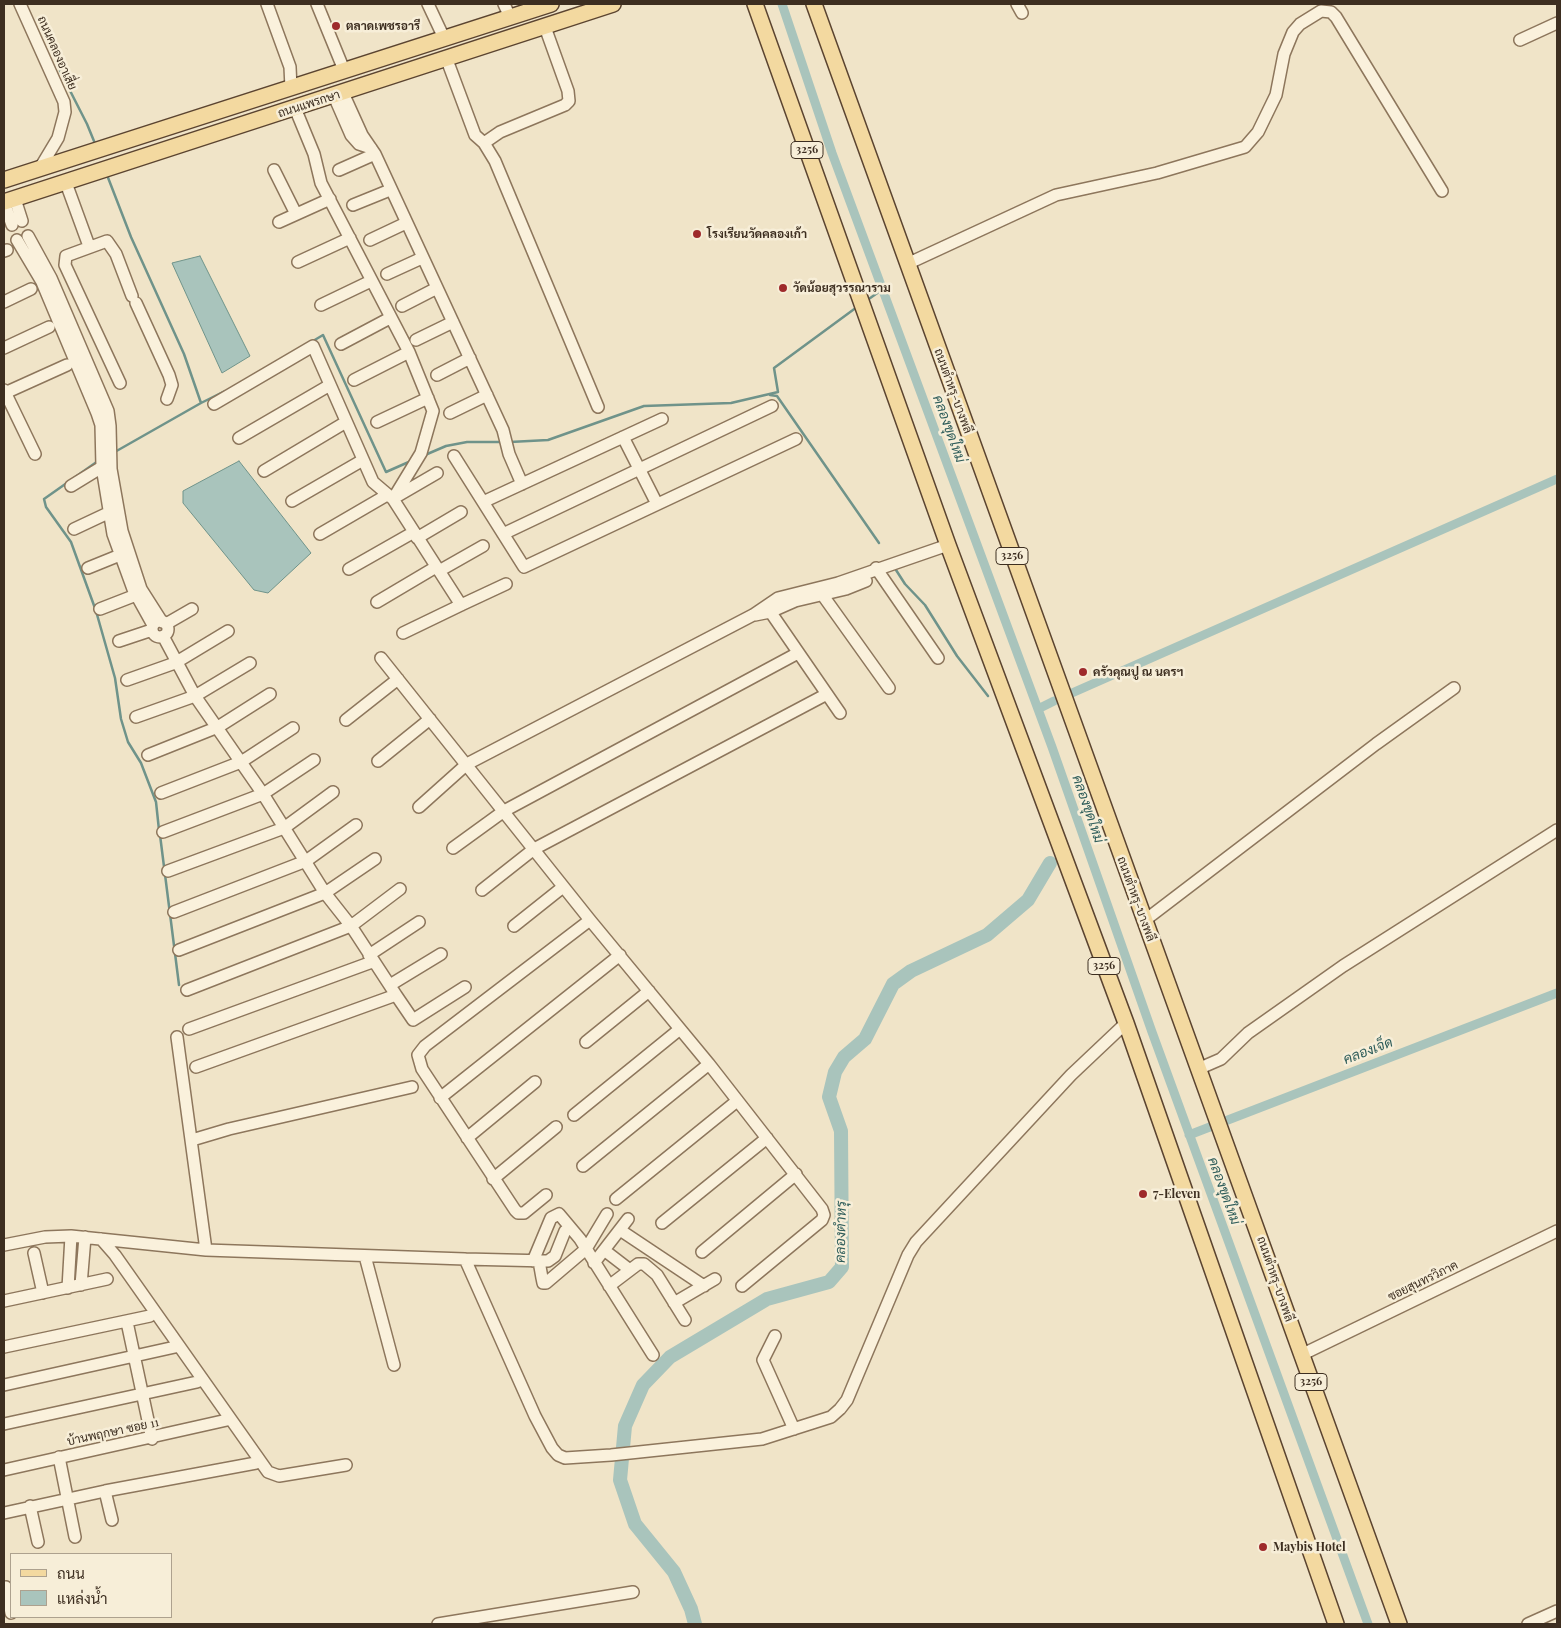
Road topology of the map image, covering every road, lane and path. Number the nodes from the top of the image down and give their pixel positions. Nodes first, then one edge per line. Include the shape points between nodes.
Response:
1 (20, 4) edge
2 (267, 4) edge
3 (317, 4) edge
4 (428, 4) edge
5 (551, 4) edge
6 (613, 4) edge
7 (814, 4) edge
8 (763, 5) edge
9 (507, 10) edge
10 (1557, 23) edge
11 (545, 27) junction
12 (444, 38) junction
13 (1520, 40) dead end
14 (447, 60) junction
15 (344, 70) junction
16 (291, 88) junction
17 (339, 95) junction
18 (295, 108) junction
19 (484, 142) junction
20 (373, 151) junction
21 (40, 168) junction
22 (274, 170) dead end
23 (339, 170) dead end
24 (4, 180) edge
25 (66, 183) junction
26 (390, 190) junction
27 (1442, 191) dead end
28 (330, 200) junction
29 (8, 201) edge
30 (353, 205) dead end
31 (296, 214) junction
32 (278, 222) dead end
33 (17, 223) dead end
34 (406, 223) junction
35 (350, 238) junction
36 (370, 240) dead end
37 (25, 242) dead end
38 (89, 246) junction
39 (422, 258) junction
40 (298, 262) dead end
41 (907, 264) junction
42 (387, 274) dead end
43 (371, 281) junction
44 (437, 288) junction
45 (31, 289) dead end
46 (4, 302) edge
47 (322, 305) dead end
48 (402, 306) dead end
49 (390, 318) junction
50 (453, 322) junction
51 (59, 323) junction
52 (416, 340) dead end
53 (341, 344) dead end
54 (4, 348) edge
55 (408, 352) junction
56 (470, 358) junction
57 (77, 363) junction
58 (437, 375) dead end
59 (354, 380) dead end
60 (120, 383) dead end
61 (330, 384) junction
62 (4, 392) edge
63 (487, 395) junction
64 (428, 398) junction
65 (167, 399) dead end
66 (214, 404) dead end
67 (598, 406) dead end
68 (772, 406) dead end
69 (450, 413) dead end
70 (662, 419) dead end
71 (346, 422) junction
72 (377, 422) dead end
73 (623, 437) junction
74 (239, 438) dead end
75 (796, 439) dead end
76 (35, 454) dead end
77 (454, 456) dead end
78 (105, 459) junction
79 (362, 460) junction
80 (639, 470) junction
81 (264, 471) dead end
82 (437, 474) dead end
83 (522, 484) junction
84 (71, 486) dead end
85 (390, 497) junction
86 (292, 501) dead end
87 (483, 502) junction
88 (657, 504) junction
89 (460, 512) dead end
90 (113, 514) junction
91 (74, 529) dead end
92 (320, 534) dead end
93 (503, 534) junction
94 (415, 535) junction
95 (948, 545) junction
96 (483, 546) dead end
97 (124, 553) junction
98 (88, 568) dead end
99 (349, 569) dead end
100 (438, 569) junction
101 (878, 571) junction
102 (506, 584) dead end
103 (821, 592) junction
104 (136, 595) junction
105 (377, 602) dead end
106 (461, 605) junction
107 (767, 608) junction
108 (100, 609) dead end
109 (192, 609) dead end
110 (158, 625) junction
111 (228, 631) dead end
112 (403, 633) dead end
113 (119, 641) dead end
114 (798, 652) junction
115 (381, 658) dead end
116 (938, 658) dead end
117 (175, 662) junction
118 (250, 663) dead end
119 (398, 679) junction
120 (127, 680) dead end
121 (889, 688) dead end
122 (1454, 688) dead end
123 (270, 694) dead end
124 (827, 694) junction
125 (195, 696) junction
126 (840, 712) dead end
127 (136, 717) dead end
128 (430, 718) junction
129 (346, 720) dead end
130 (218, 728) junction
131 (293, 728) dead end
132 (148, 755) dead end
133 (314, 760) dead end
134 (378, 761) dead end
135 (241, 762) junction
136 (467, 764) junction
137 (333, 792) dead end
138 (161, 793) dead end
139 (263, 794) junction
140 (419, 807) dead end
141 (504, 811) junction
142 (356, 825) dead end
143 (284, 828) junction
144 (1557, 830) edge
145 (163, 832) dead end
146 (453, 848) dead end
147 (534, 849) junction
148 (375, 859) dead end
149 (306, 861) junction
150 (168, 871) dead end
151 (563, 887) junction
152 (400, 889) dead end
153 (482, 890) dead end
154 (325, 893) junction
155 (174, 912) dead end
156 (590, 920) junction
157 (1144, 921) junction
158 (419, 922) dead end
159 (351, 926) junction
160 (514, 926) dead end
161 (179, 950) dead end
162 (441, 954) dead end
163 (620, 955) junction
164 (370, 958) junction
165 (465, 987) dead end
166 (187, 990) dead end
167 (393, 990) junction
168 (649, 991) junction
169 (1126, 1023) junction
170 (188, 1029) dead end
171 (680, 1029) junction
172 (177, 1037) dead end
173 (586, 1042) dead end
174 (709, 1064) junction
175 (196, 1067) dead end
176 (1198, 1069) junction
177 (535, 1082) dead end
178 (412, 1087) dead end
179 (440, 1098) junction
180 (737, 1101) junction
181 (574, 1115) dead end
182 (556, 1127) dead end
183 (468, 1138) junction
184 (767, 1138) junction
185 (192, 1140) junction
186 (583, 1166) dead end
187 (796, 1174) junction
188 (493, 1179) junction
189 (546, 1195) dead end
190 (616, 1200) dead end
191 (607, 1214) dead end
192 (628, 1219) dead end
193 (662, 1223) dead end
194 (620, 1230) junction
195 (565, 1231) dead end
196 (1557, 1231) edge
197 (72, 1236) junction
198 (84, 1236) junction
199 (101, 1238) junction
200 (4, 1245) edge
201 (586, 1249) junction
202 (206, 1250) junction
203 (604, 1250) junction
204 (702, 1252) dead end
205 (34, 1253) dead end
206 (365, 1256) junction
207 (465, 1260) junction
208 (536, 1261) junction
209 (594, 1263) junction
210 (675, 1266) junction
211 (630, 1270) junction
212 (659, 1278) junction
213 (107, 1279) dead end
214 (715, 1279) dead end
215 (81, 1285) junction
216 (608, 1286) junction
217 (704, 1286) junction
218 (742, 1286) dead end
219 (68, 1288) junction
220 (43, 1293) junction
221 (4, 1298) edge
222 (674, 1303) junction
223 (150, 1316) dead end
224 (685, 1320) dead end
225 (128, 1322) junction
226 (775, 1336) dead end
227 (4, 1347) edge
228 (175, 1347) dead end
229 (653, 1355) dead end
230 (1301, 1355) junction
231 (135, 1357) junction
232 (394, 1364) dead end
233 (198, 1382) dead end
234 (4, 1385) edge
235 (142, 1395) junction
236 (227, 1420) dead end
237 (4, 1424) edge
238 (794, 1429) junction
239 (152, 1439) junction
240 (58, 1457) junction
241 (256, 1463) dead end
242 (346, 1465) dead end
243 (4, 1470) edge
244 (105, 1491) junction
245 (67, 1499) junction
246 (30, 1506) junction
247 (4, 1514) edge
248 (112, 1520) dead end
249 (75, 1536) dead end
250 (38, 1542) dead end
251 (6, 1587) dead end
252 (633, 1592) dead end
253 (10, 1609) edge
254 (1557, 1611) edge
255 (438, 1624) edge
256 (442, 1624) edge
257 (1336, 1624) edge
258 (1399, 1624) edge
259 (1528, 1624) edge

1 - 21 street, ถนนคลองอาเสี่ย via 64,102 65,112 58,138
2 - 16 street via 290,67
3 - 15 street
4 - 12 street
5 - 9 main road, ถนนแพรกษา
6 - 11 main road, ถนนแพรกษา
7 - 41 main road, ถนนตำหรุ-บางพลี / 3256
8 - 95 main road, 3256 via 763,25
9 - 12 main road, ถนนแพรกษา
10 - 13 street
11 - 14 main road, ถนนแพรกษา
11 - 19 street via 569,101
12 - 15 main road, ถนนแพรกษา
14 - 17 main road, ถนนแพรกษา
14 - 19 street via 475,134
15 - 16 main road, ถนนแพรกษา
16 - 21 main road, ถนนแพรกษา
17 - 18 main road, ถนนแพรกษา
17 - 20 street
18 - 25 main road, ถนนแพรกษา
18 - 28 street
19 - 67 street via 495,160
20 - 23 street
20 - 26 street
21 - 24 main road, ถนนแพรกษา
22 - 31 street
25 - 29 main road, ถนนแพรกษา
25 - 38 street
26 - 30 street
26 - 34 street
27 - 41 street via 1336,17 1331,12 1322,11 1310,16 1293,32 1284,54 1274,102 1258,132 1245,147 1157,173 1056,195
28 - 31 street
28 - 35 street
29 - 33 street
31 - 32 street
34 - 36 street
34 - 39 street
35 - 40 street
35 - 43 street
37 - 51 street via 46,280
38 - 60 street via 66,256 65,265
38 - 65 street via 107,241 111,244 170,375 172,385
39 - 42 street
39 - 44 street
41 - 157 main road, ถนนตำหรุ-บางพลี / 3256
43 - 47 street
43 - 49 street
44 - 48 street
44 - 50 street
45 - 46 street
49 - 53 street
49 - 55 street
50 - 52 street
50 - 56 street
51 - 54 street
51 - 57 street
55 - 59 street
55 - 64 street
56 - 58 street
56 - 63 street
57 - 62 street
57 - 78 street via 98,400
61 - 66 street via 313,346
61 - 71 street
61 - 74 street
62 - 76 street
63 - 69 street
63 - 83 street
64 - 72 street
64 - 85 street via 433,411 421,453 410,473
68 - 80 street
70 - 73 street
71 - 79 street
71 - 81 street
73 - 80 street
73 - 83 street
75 - 88 street
77 - 87 street
78 - 84 street
78 - 90 street
79 - 85 street via 373,482
79 - 86 street
80 - 88 street
80 - 93 street
82 - 85 street
83 - 87 street
85 - 92 street
85 - 94 street
87 - 93 street
88 - 93 street via 524,567
89 - 94 street
90 - 91 street
90 - 97 street
94 - 99 street
94 - 100 street
95 - 101 street
95 - 169 main road, 3256
96 - 100 street
97 - 98 street
97 - 104 street
97 - 110 street
100 - 105 street
100 - 106 street
101 - 103 street via 852,586
101 - 116 street
102 - 106 street
103 - 107 street
103 - 121 street
104 - 108 street
104 - 110 street
106 - 112 street
107 - 114 street
107 - 136 street
109 - 110 street
110 - 113 street
110 - 117 street via 167,631 163,636
111 - 117 street
114 - 124 street
114 - 141 street
115 - 119 street
117 - 120 street
117 - 125 street
118 - 125 street
119 - 128 street
119 - 129 street
122 - 157 street
123 - 130 street
124 - 126 street
124 - 147 street
125 - 127 street
125 - 130 street
128 - 134 street
128 - 136 street
130 - 132 street
130 - 135 street
131 - 135 street
133 - 139 street
135 - 138 street
135 - 139 street
136 - 140 street
136 - 141 street
137 - 143 street
139 - 143 street
139 - 145 street
141 - 146 street
141 - 147 street
142 - 149 street
143 - 149 street
143 - 150 street
144 - 176 street via 1332,973 1248,1033 1221,1059
147 - 151 street
147 - 153 street
148 - 154 street
149 - 154 street
149 - 155 street
151 - 156 street
151 - 160 street
152 - 159 street
154 - 159 street
154 - 161 street
156 - 163 street
156 - 179 street via 433,1040 418,1055 422,1070
157 - 176 main road, ถนนตำหรุ-บางพลี / 3256
158 - 164 street
159 - 164 street
159 - 166 street
162 - 167 street
163 - 168 street
163 - 179 street
164 - 167 street
164 - 170 street
165 - 167 street via 413,1020
167 - 175 street
168 - 171 street
168 - 173 street
169 - 238 street via 1072,1075 916,1242 847,1400 831,1417
169 - 257 main road, 3256
171 - 174 street
171 - 181 street
172 - 185 street
174 - 180 street
174 - 186 street
176 - 230 main road, ถนนตำหรุ-บางพลี / 3256
177 - 183 street
178 - 185 street
179 - 183 street
180 - 184 street
180 - 190 street
182 - 188 street
183 - 188 street
184 - 187 street
184 - 193 street
185 - 202 street
187 - 204 street
187 - 218 street via 822,1209 822,1220
188 - 189 street via 518,1214 524,1213
191 - 201 street
192 - 194 street
194 - 203 street
194 - 210 street
195 - 208 street via 552,1259
196 - 230 street, ซอยสุนทรวิภาค
197 - 198 street
197 - 200 street via 45,1237
197 - 219 street
198 - 199 street
198 - 215 street
199 - 202 street
199 - 242 street via 268,1472 278,1476
201 - 208 street via 546,1283
201 - 208 street via 556,1213 551,1218
201 - 209 street
202 - 206 street
203 - 209 street
203 - 211 street
205 - 220 street
206 - 207 street
206 - 232 street
207 - 208 street
207 - 238 street via 552,1448 565,1458 762,1439
209 - 216 street
210 - 212 street
210 - 217 street
211 - 212 street via 644,1264
211 - 216 street
212 - 222 street
213 - 215 street
214 - 217 street
215 - 219 street
216 - 229 street
217 - 222 street
219 - 220 street
220 - 221 street
222 - 224 street
223 - 225 street
225 - 227 street
225 - 231 street
226 - 238 street via 763,1360
228 - 231 street
230 - 258 main road, ถนนตำหรุ-บางพลี / 3256
231 - 234 street
231 - 235 street
233 - 235 street
235 - 237 street
235 - 239 street
236 - 239 street, บ้านพฤกษา ซอย 11
239 - 240 street, บ้านพฤกษา ซอย 11
240 - 243 street, บ้านพฤกษา ซอย 11
240 - 245 street
241 - 244 street
244 - 245 street
244 - 248 street
245 - 246 street
245 - 249 street
246 - 247 street
246 - 250 street
251 - 253 street
252 - 256 street
254 - 259 street
255 - 256 street

